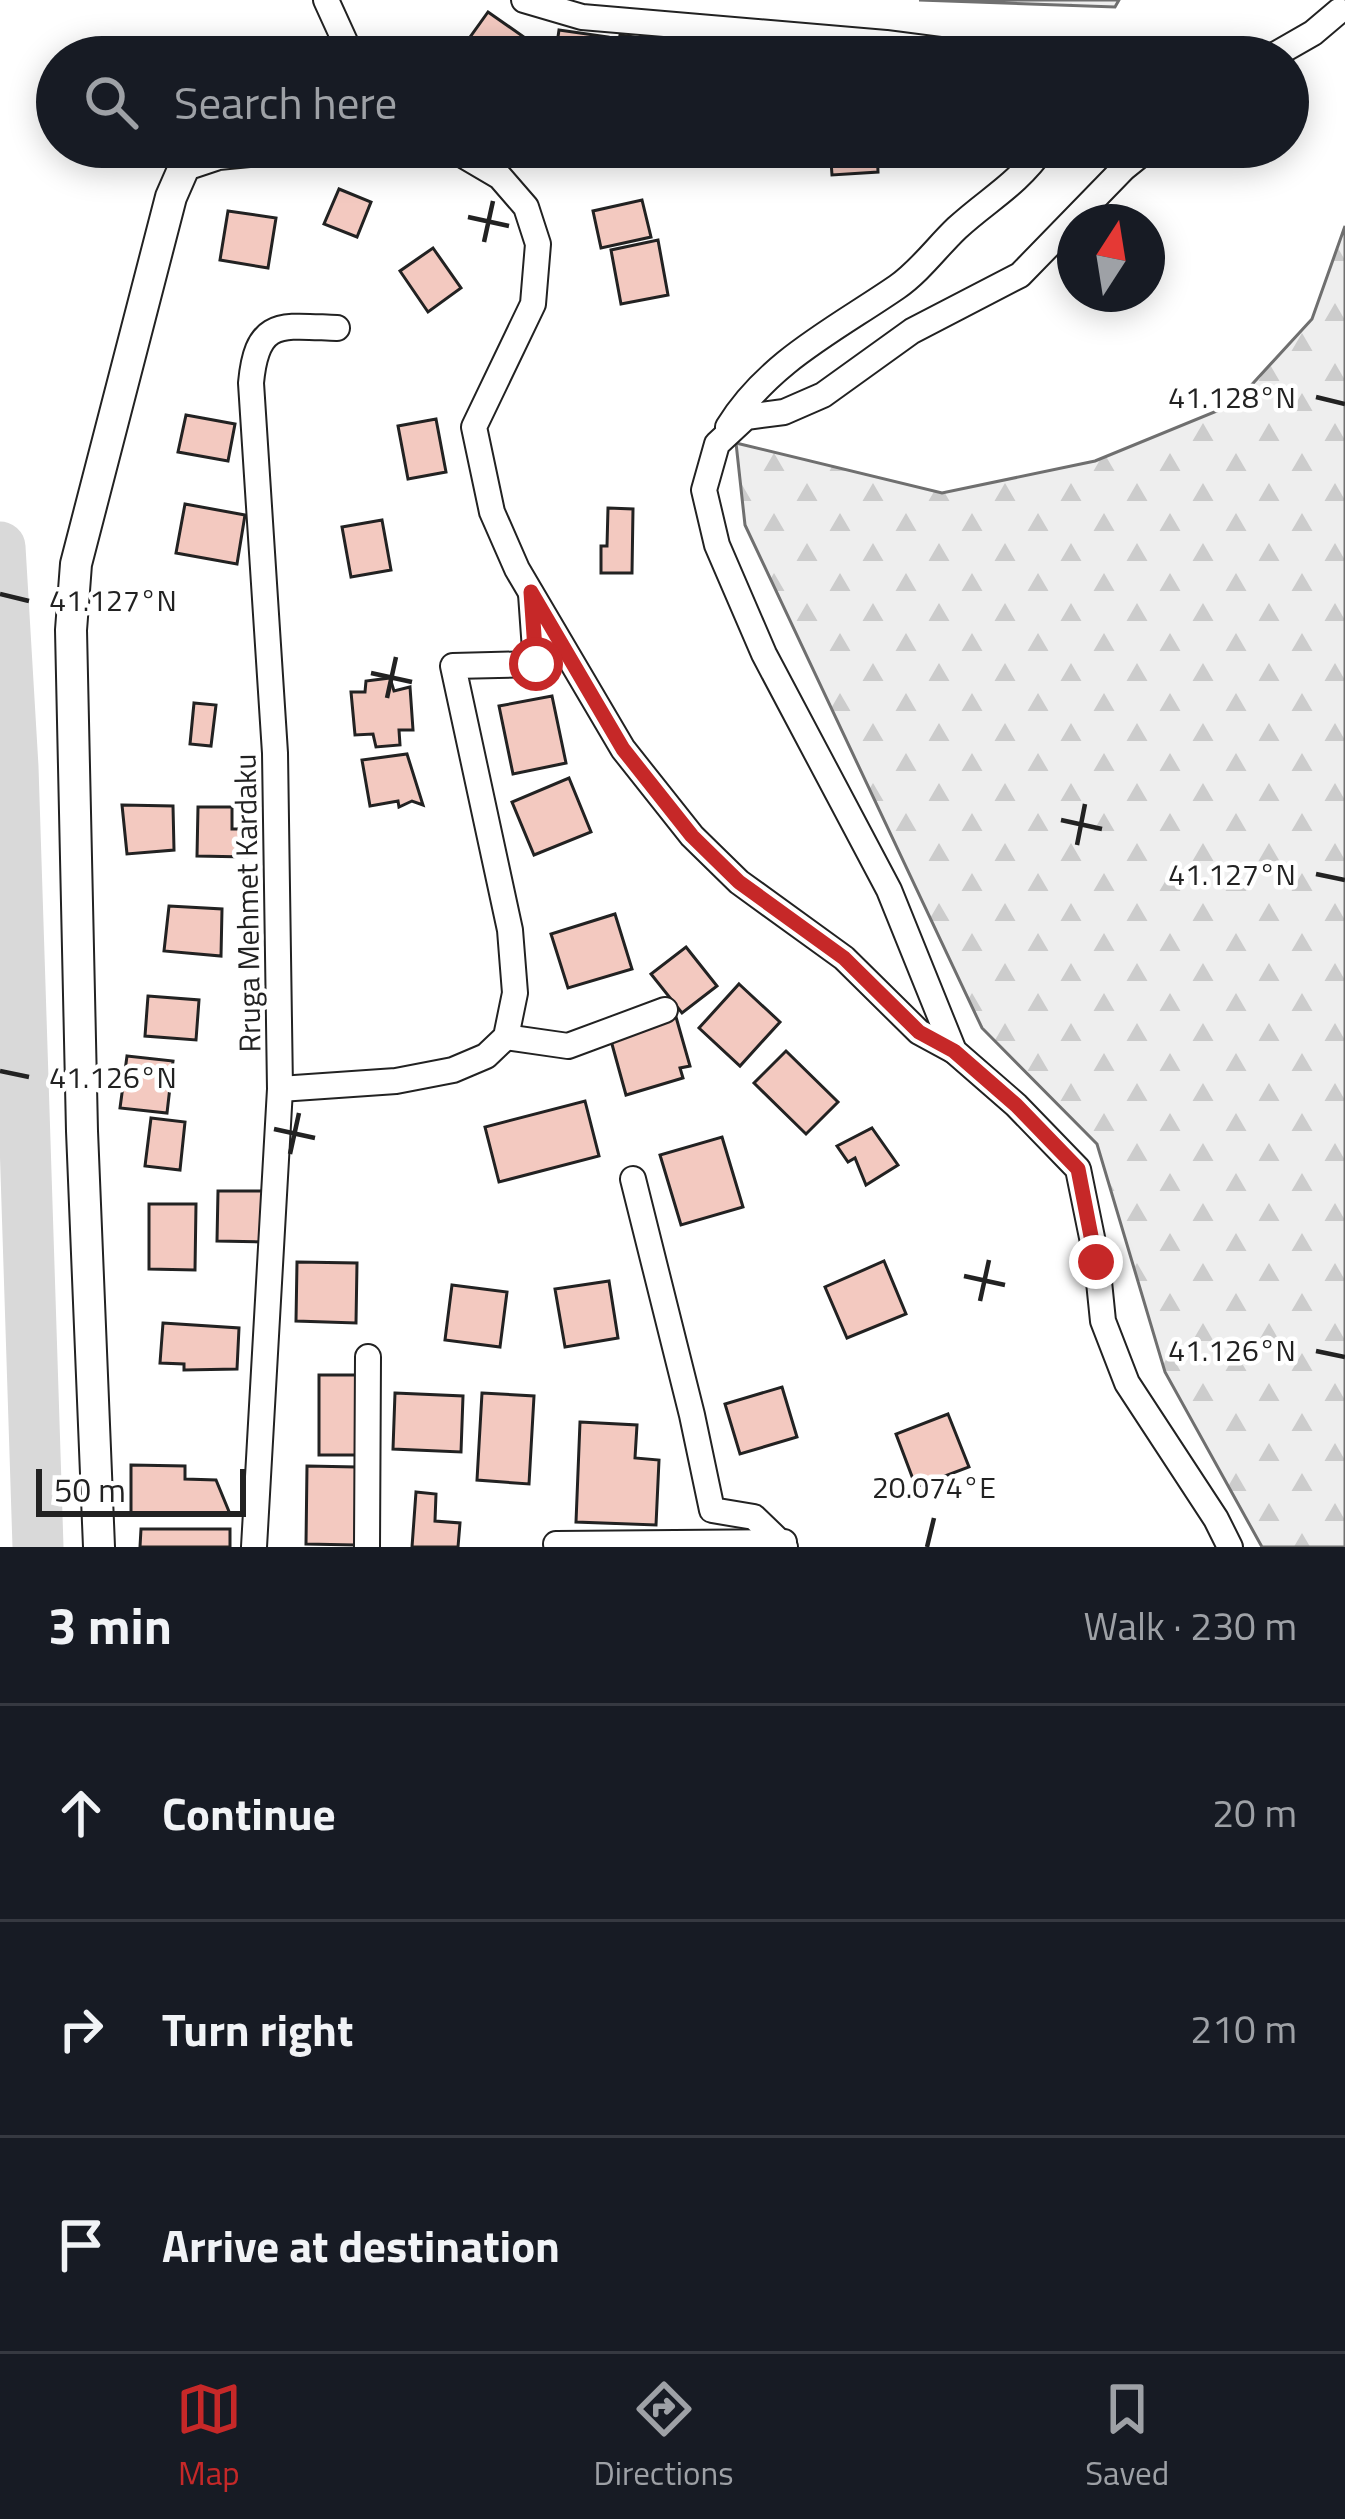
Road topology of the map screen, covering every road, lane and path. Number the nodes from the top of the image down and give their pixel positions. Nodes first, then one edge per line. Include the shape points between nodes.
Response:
1 (326, 0) edge
2 (524, 0) edge
3 (1340, 11) dead end
4 (342, 36) edge
5 (816, 36) edge
6 (1308, 36) edge
7 (184, 168) edge
8 (485, 168) edge
9 (1028, 168) edge
10 (1129, 168) edge
11 (337, 328) dead end
12 (718, 444) junction
13 (531, 592) junction
14 (665, 1010) dead end
15 (506, 1037) junction
16 (954, 1051) junction
17 (280, 1089) junction
18 (633, 1179) dead end
19 (368, 1357) dead end
20 (556, 1544) edge
21 (784, 1545) edge
22 (99, 1547) edge
23 (254, 1547) edge
24 (368, 1547) edge
25 (1230, 1547) edge

1 - 4 street
2 - 5 street via 582,16
3 - 6 street
7 - 22 street via 76,564 71,630
8 - 13 street via 526,207 538,244 533,304 473,427 492,512
9 - 12 street via 903,283 804,347 747,396
10 - 12 street via 1020,274 912,331 823,395 746,417
11 - 17 street, Rruga Mehmet Kardaku via 269,331 251,383 275,753
12 - 16 street via 704,490 717,545 764,654 890,890
13 - 15 street via 536,664 453,666 510,930 515,993
13 - 16 street via 623,749 692,836 739,882 874,984 919,1032
14 - 15 street via 568,1046
15 - 17 street via 453,1070
16 - 25 street via 1078,1169 1103,1322 1127,1383
17 - 23 street, Rruga Mehmet Kardaku
18 - 21 street via 712,1510 754,1517
19 - 24 street
20 - 21 street

